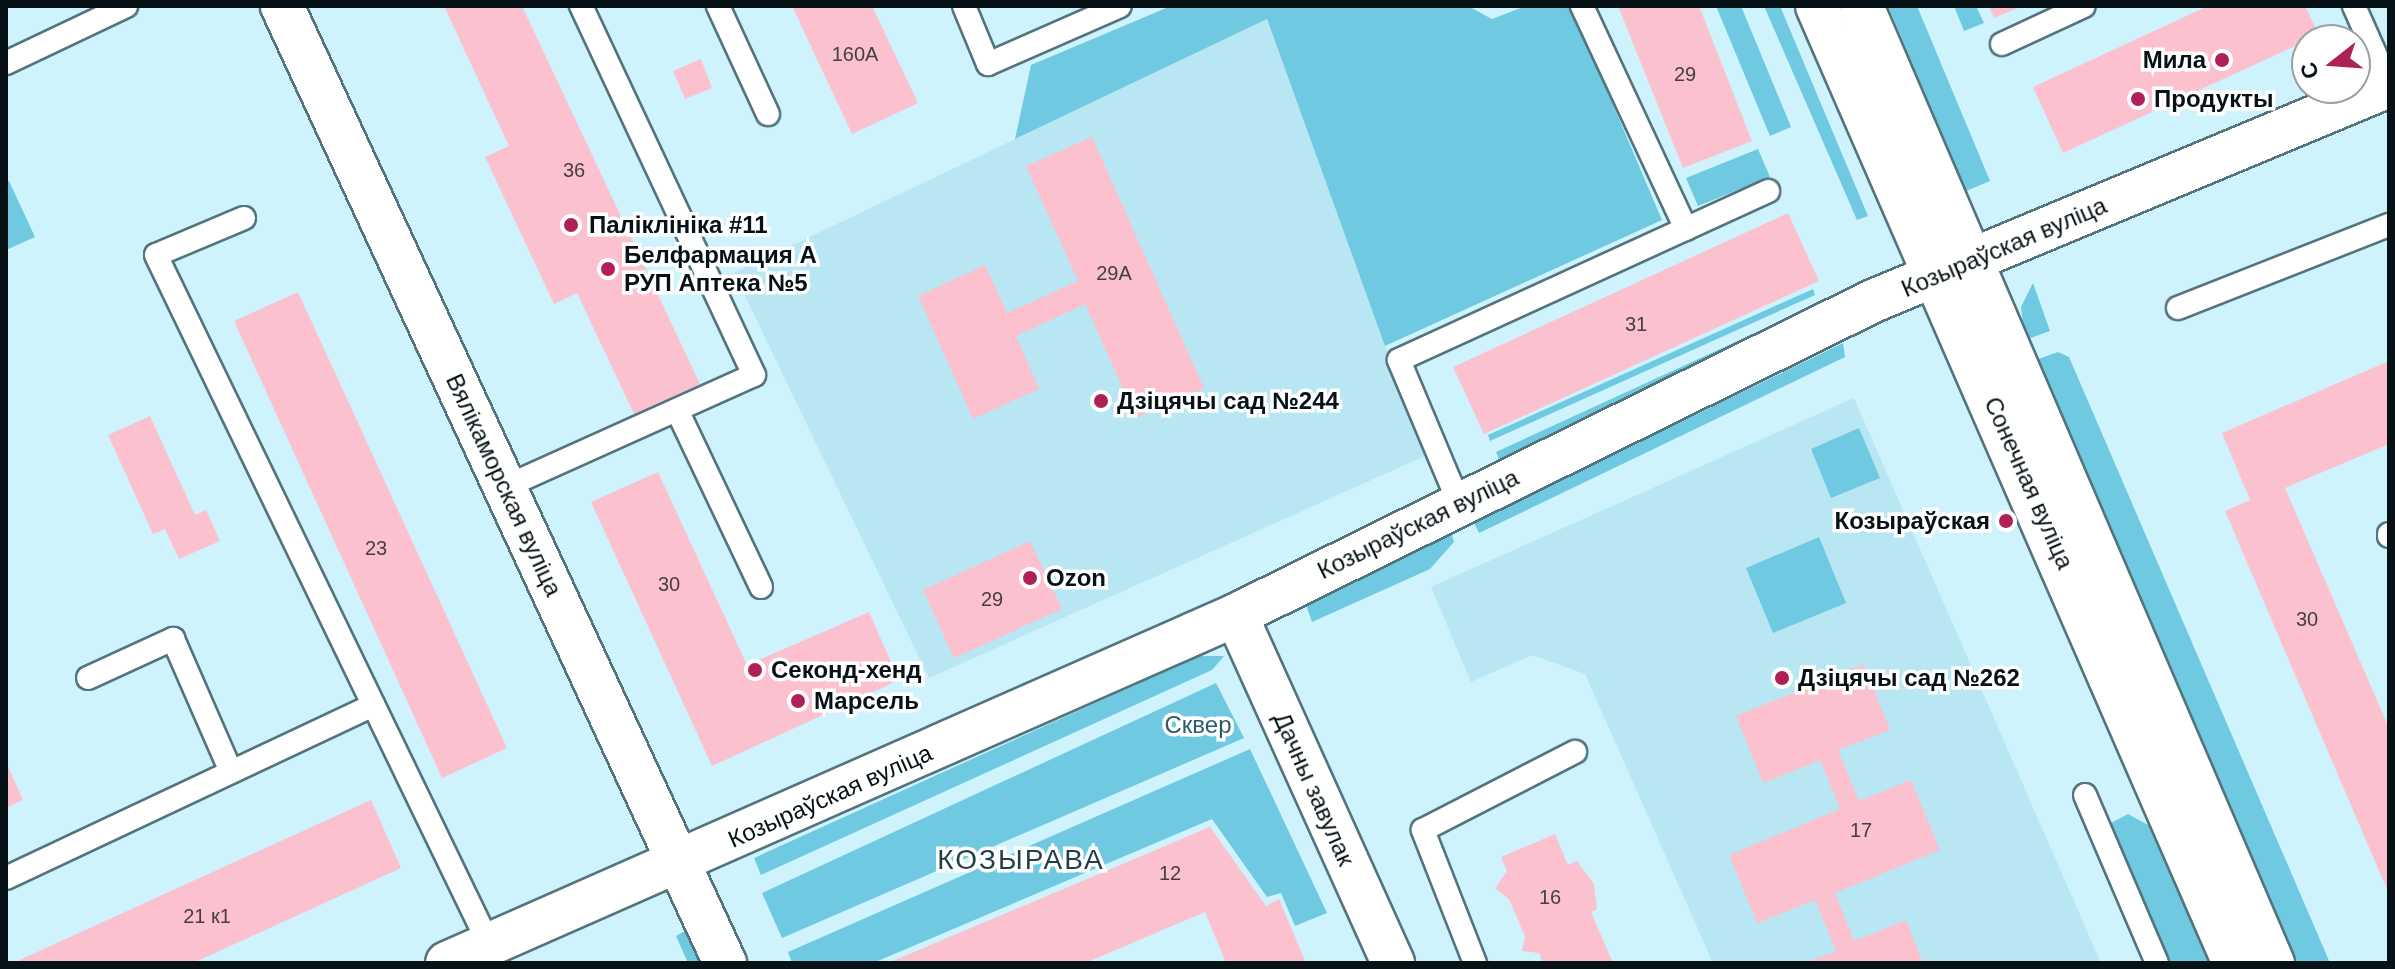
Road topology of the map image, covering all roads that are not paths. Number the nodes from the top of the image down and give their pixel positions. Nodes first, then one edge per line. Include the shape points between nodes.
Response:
1 (126, 6) edge
2 (282, 6) edge
3 (581, 6) edge
4 (718, 6) edge
5 (964, 6) edge
6 (1120, 6) edge
7 (1582, 6) edge
8 (1817, 6) edge
9 (1862, 6) edge
10 (2084, 6) edge
11 (2354, 6) edge
12 (2002, 44) dead end
13 (6, 63) edge
14 (2389, 86) edge
15 (768, 114) dead end
16 (1768, 191) dead end
17 (244, 218) dead end
18 (2389, 225) edge
19 (1686, 229) junction
20 (1953, 268) junction
21 (2178, 308) dead end
22 (677, 410) junction
23 (505, 487) junction
24 (1459, 503) junction
25 (761, 587) dead end
26 (1236, 615) junction
27 (88, 678) dead end
28 (373, 705) junction
29 (1575, 752) dead end
30 (231, 772) junction
31 (2085, 795) dead end
32 (679, 864) junction
33 (6, 878) edge
34 (489, 944) junction
35 (447, 963) edge
36 (725, 963) edge
37 (1393, 963) edge
38 (1475, 963) edge
39 (2157, 963) edge
40 (2234, 963) edge
41 (2273, 963) edge

1 - 13 lane
2 - 23 street, Вялікаморская вуліца
3 - 22 lane via 754,375
4 - 15 lane
5 - 6 lane via 988,64
7 - 19 lane
8 - 20 street, Сонечная вуліца
9 - 20 street, Сонечная вуліца
10 - 12 lane
11 - 14 lane
14 - 20 street, Козыраўская вуліца
16 - 19 lane
17 - 28 lane via 156,255
18 - 21 lane
19 - 24 lane via 1399,360
20 - 24 street, Козыраўская вуліца
20 - 40 street, Сонечная вуліца
20 - 41 street, Сонечная вуліца
22 - 23 lane
22 - 25 lane
23 - 32 street, Вялікаморская вуліца
24 - 26 street, Козыраўская вуліца
26 - 32 street, Козыраўская вуліца
26 - 37 street, Дачны завулак
27 - 30 lane via 173,639
28 - 30 lane
28 - 34 lane
29 - 38 lane via 1423,830
30 - 33 lane
31 - 39 lane
32 - 34 street, Козыраўская вуліца
32 - 36 street, Вялікаморская вуліца
34 - 35 street, Козыраўская вуліца

